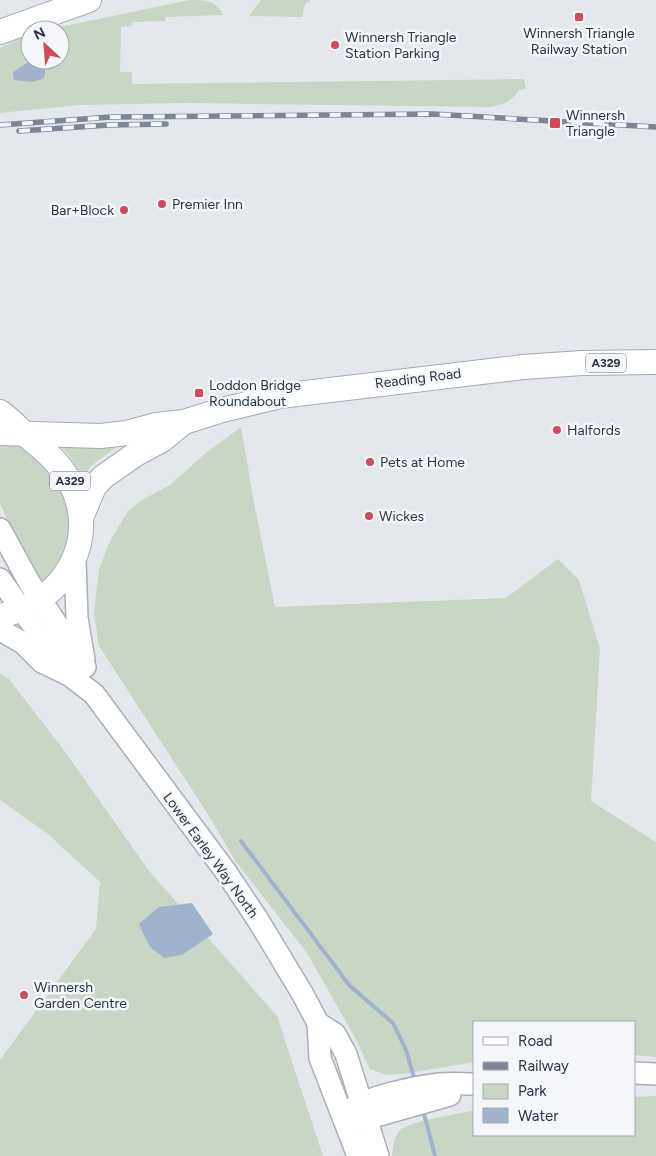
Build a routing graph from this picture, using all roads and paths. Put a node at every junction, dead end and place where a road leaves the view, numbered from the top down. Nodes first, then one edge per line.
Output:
1 (54, 0) edge
2 (89, 0) edge
3 (0, 13) edge
4 (0, 32) edge
5 (656, 362) edge
6 (0, 412) edge
7 (184, 422) junction
8 (0, 433) edge
9 (26, 435) junction
10 (81, 518) junction
11 (0, 529) edge
12 (75, 560) junction
13 (0, 580) edge
14 (20, 608) edge
15 (0, 630) edge
16 (77, 671) junction
17 (318, 1023) junction
18 (350, 1064) junction
19 (636, 1073) edge
20 (656, 1074) edge
21 (473, 1085) edge
22 (408, 1096) junction
23 (364, 1111) junction
24 (344, 1116) junction
25 (358, 1156) edge
26 (378, 1156) edge

1 - 3 main road
2 - 4 main road
5 - 7 main road, Reading Road / A329
6 - 9 main road
7 - 9 main road, Reading Road
7 - 10 main road, Reading Road
8 - 9 main road, Reading Road
9 - 10 main road, A329
10 - 12 main road, A329
11 - 14 main road, Lower Earley Way North
12 - 14 main road, A329
12 - 16 main road
13 - 14 main road, Lower Earley Way North
14 - 16 main road, Lower Earley Way North
15 - 16 main road, Lower Earley Way North
16 - 17 main road, Lower Earley Way North
17 - 18 main road, Lower Earley Way North
17 - 24 main road, Lower Earley Way North
18 - 22 main road
18 - 23 main road, Lower Earley Way North
19 - 20 main road
21 - 22 main road
22 - 23 main road
23 - 24 main road
23 - 26 main road, Lower Earley Way North
24 - 25 main road, Lower Earley Way North

